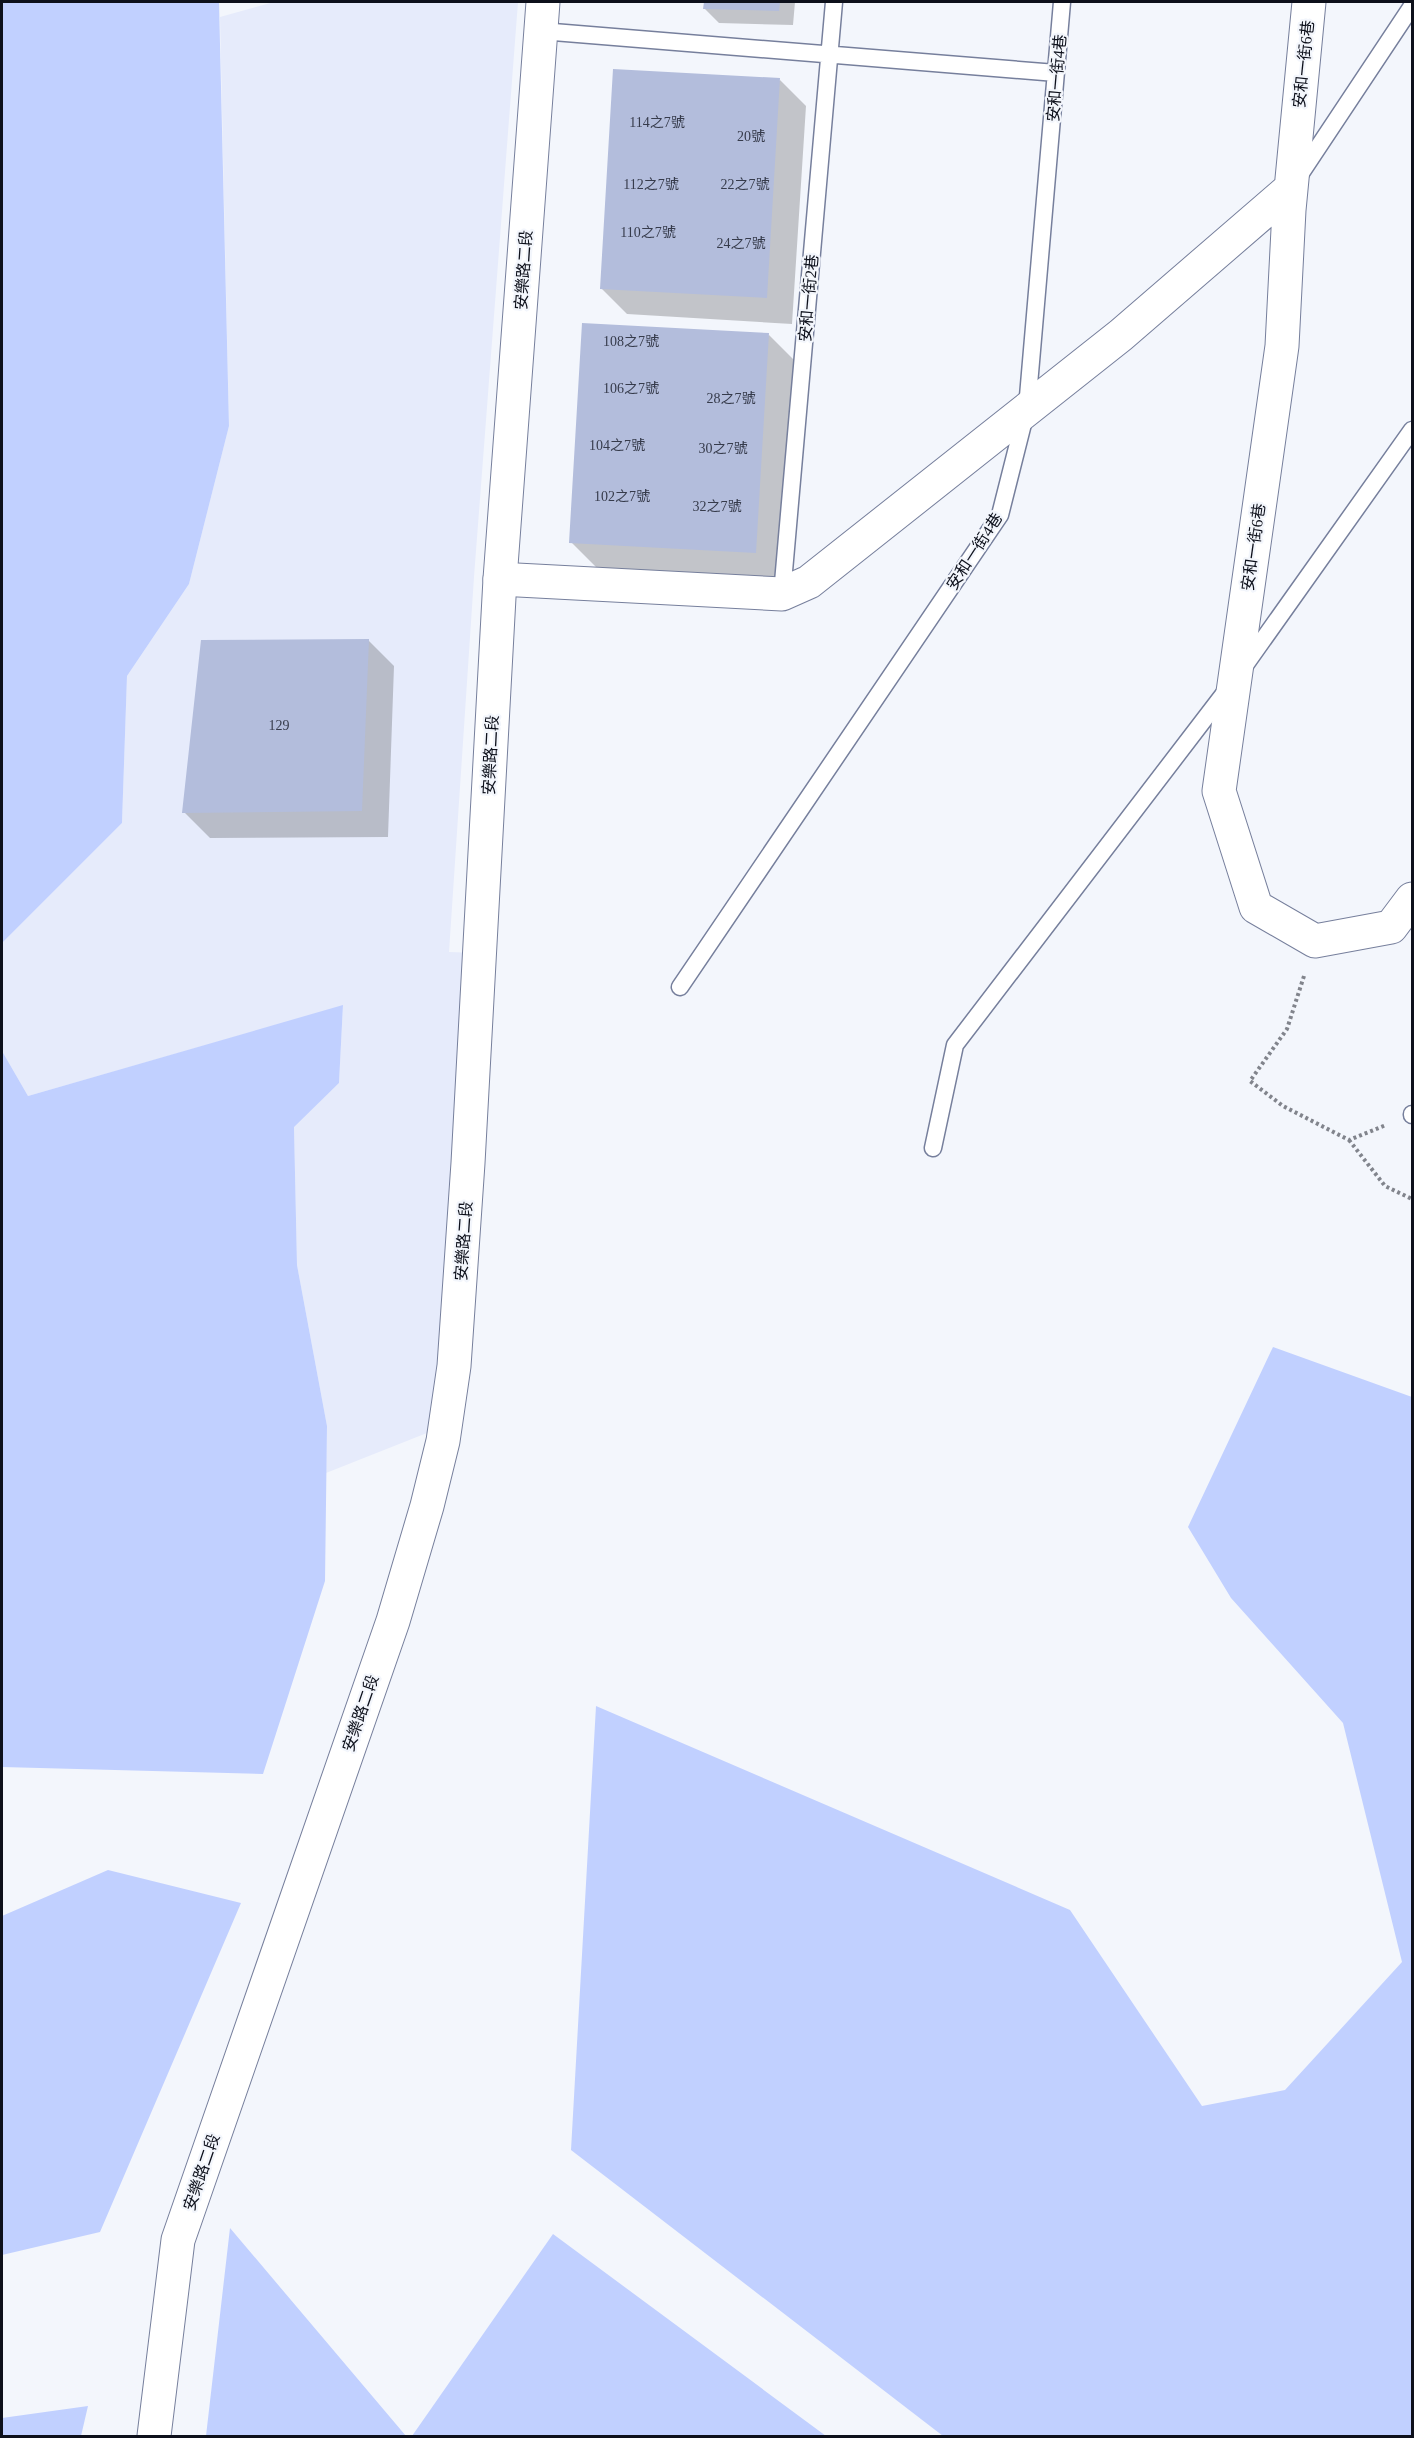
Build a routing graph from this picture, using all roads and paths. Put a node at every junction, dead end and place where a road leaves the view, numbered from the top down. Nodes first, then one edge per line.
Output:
1 (834, 2) edge
2 (1062, 2) edge
3 (1309, 2) edge
4 (1413, 6) edge
5 (542, 16) edge
6 (830, 54) junction
7 (1056, 73) junction
8 (1290, 189) junction
9 (1027, 408) junction
10 (1413, 430) edge
11 (500, 579) junction
12 (782, 594) junction
13 (1234, 681) junction
14 (1413, 899) edge
15 (1316, 940) junction
16 (680, 987) dead end
17 (1412, 1115) edge
18 (1349, 1140) junction
19 (933, 1148) dead end
20 (1413, 1199) edge
21 (154, 2436) edge

1 - 6 lane, 安和一街2巷
2 - 7 lane, 安和一街4巷
3 - 8 street, 安和一街6巷
4 - 8 lane
5 - 6 lane
5 - 11 street, 安樂路二段
6 - 7 lane
6 - 12 lane, 安和一街2巷
7 - 9 lane, 安和一街4巷
8 - 9 street
8 - 13 street, 安和一街6巷
9 - 12 street
9 - 16 lane, 安和一街4巷
10 - 13 lane
11 - 12 street
11 - 21 street, 安樂路二段
13 - 15 street, 安和一街6巷
13 - 19 lane
14 - 15 street
15 - 18 path
17 - 18 path
18 - 20 path

